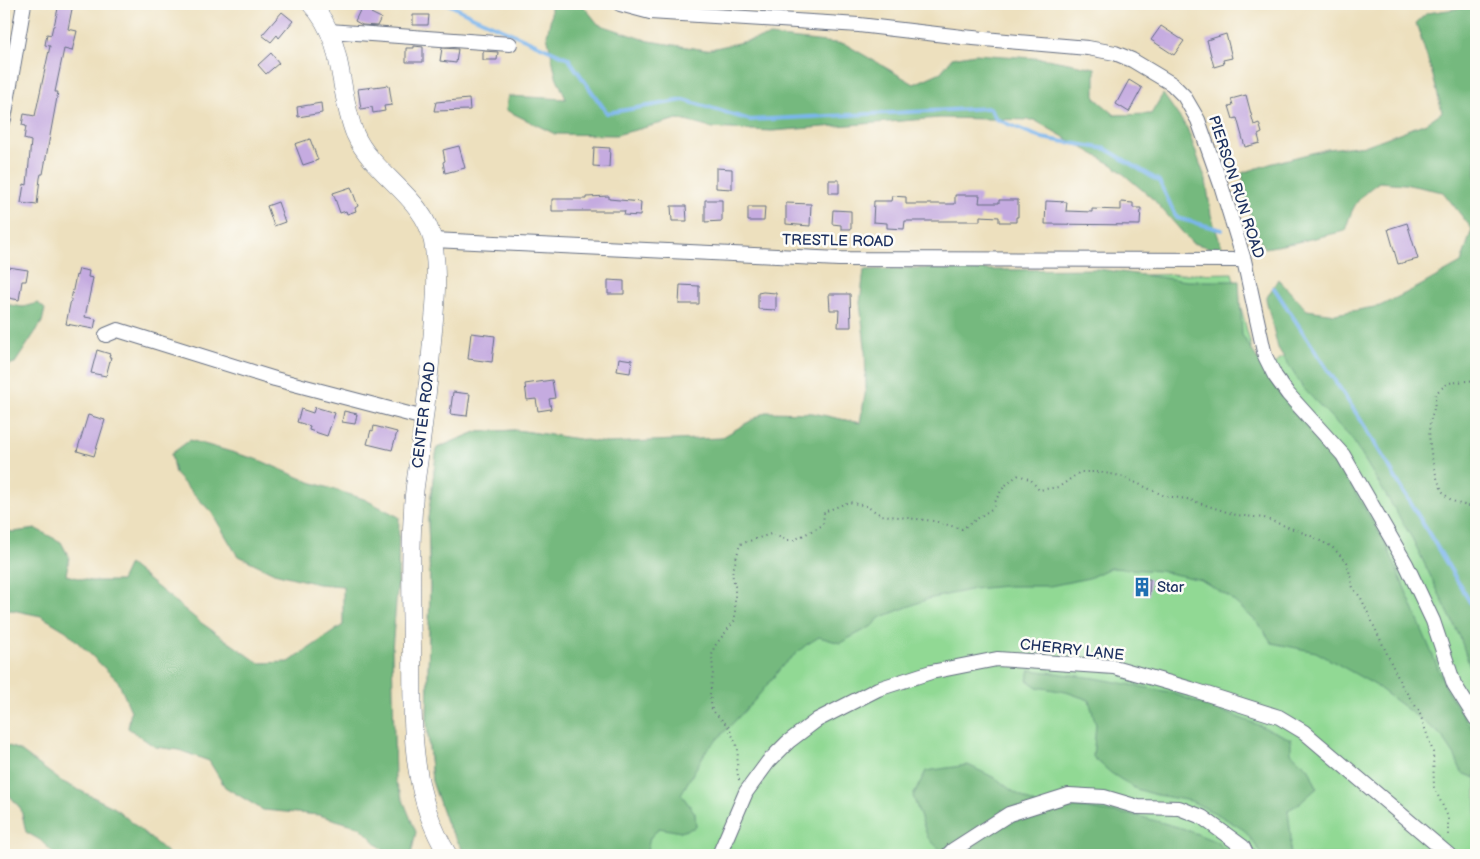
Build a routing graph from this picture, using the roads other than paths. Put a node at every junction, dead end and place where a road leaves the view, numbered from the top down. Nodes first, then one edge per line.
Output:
1 (24, 4) edge
2 (311, 4) edge
3 (620, 4) edge
4 (329, 31) junction
5 (510, 44) dead end
6 (4, 118) edge
7 (433, 240) junction
8 (1244, 260) junction
9 (106, 335) dead end
10 (424, 418) junction
11 (1476, 719) edge
12 (448, 855) edge
13 (719, 855) edge
14 (948, 855) edge
15 (1247, 855) edge
16 (1449, 855) edge

1 - 6 street
2 - 4 main road, CENTER ROAD
3 - 8 street, PIERSON RUN ROAD
4 - 5 street
4 - 7 main road, CENTER ROAD
7 - 8 street, TRESTLE ROAD
7 - 10 main road, CENTER ROAD
8 - 11 street, PIERSON RUN ROAD
9 - 10 street
10 - 12 main road, CENTER ROAD
13 - 16 street, CHERRY LANE
14 - 15 street

